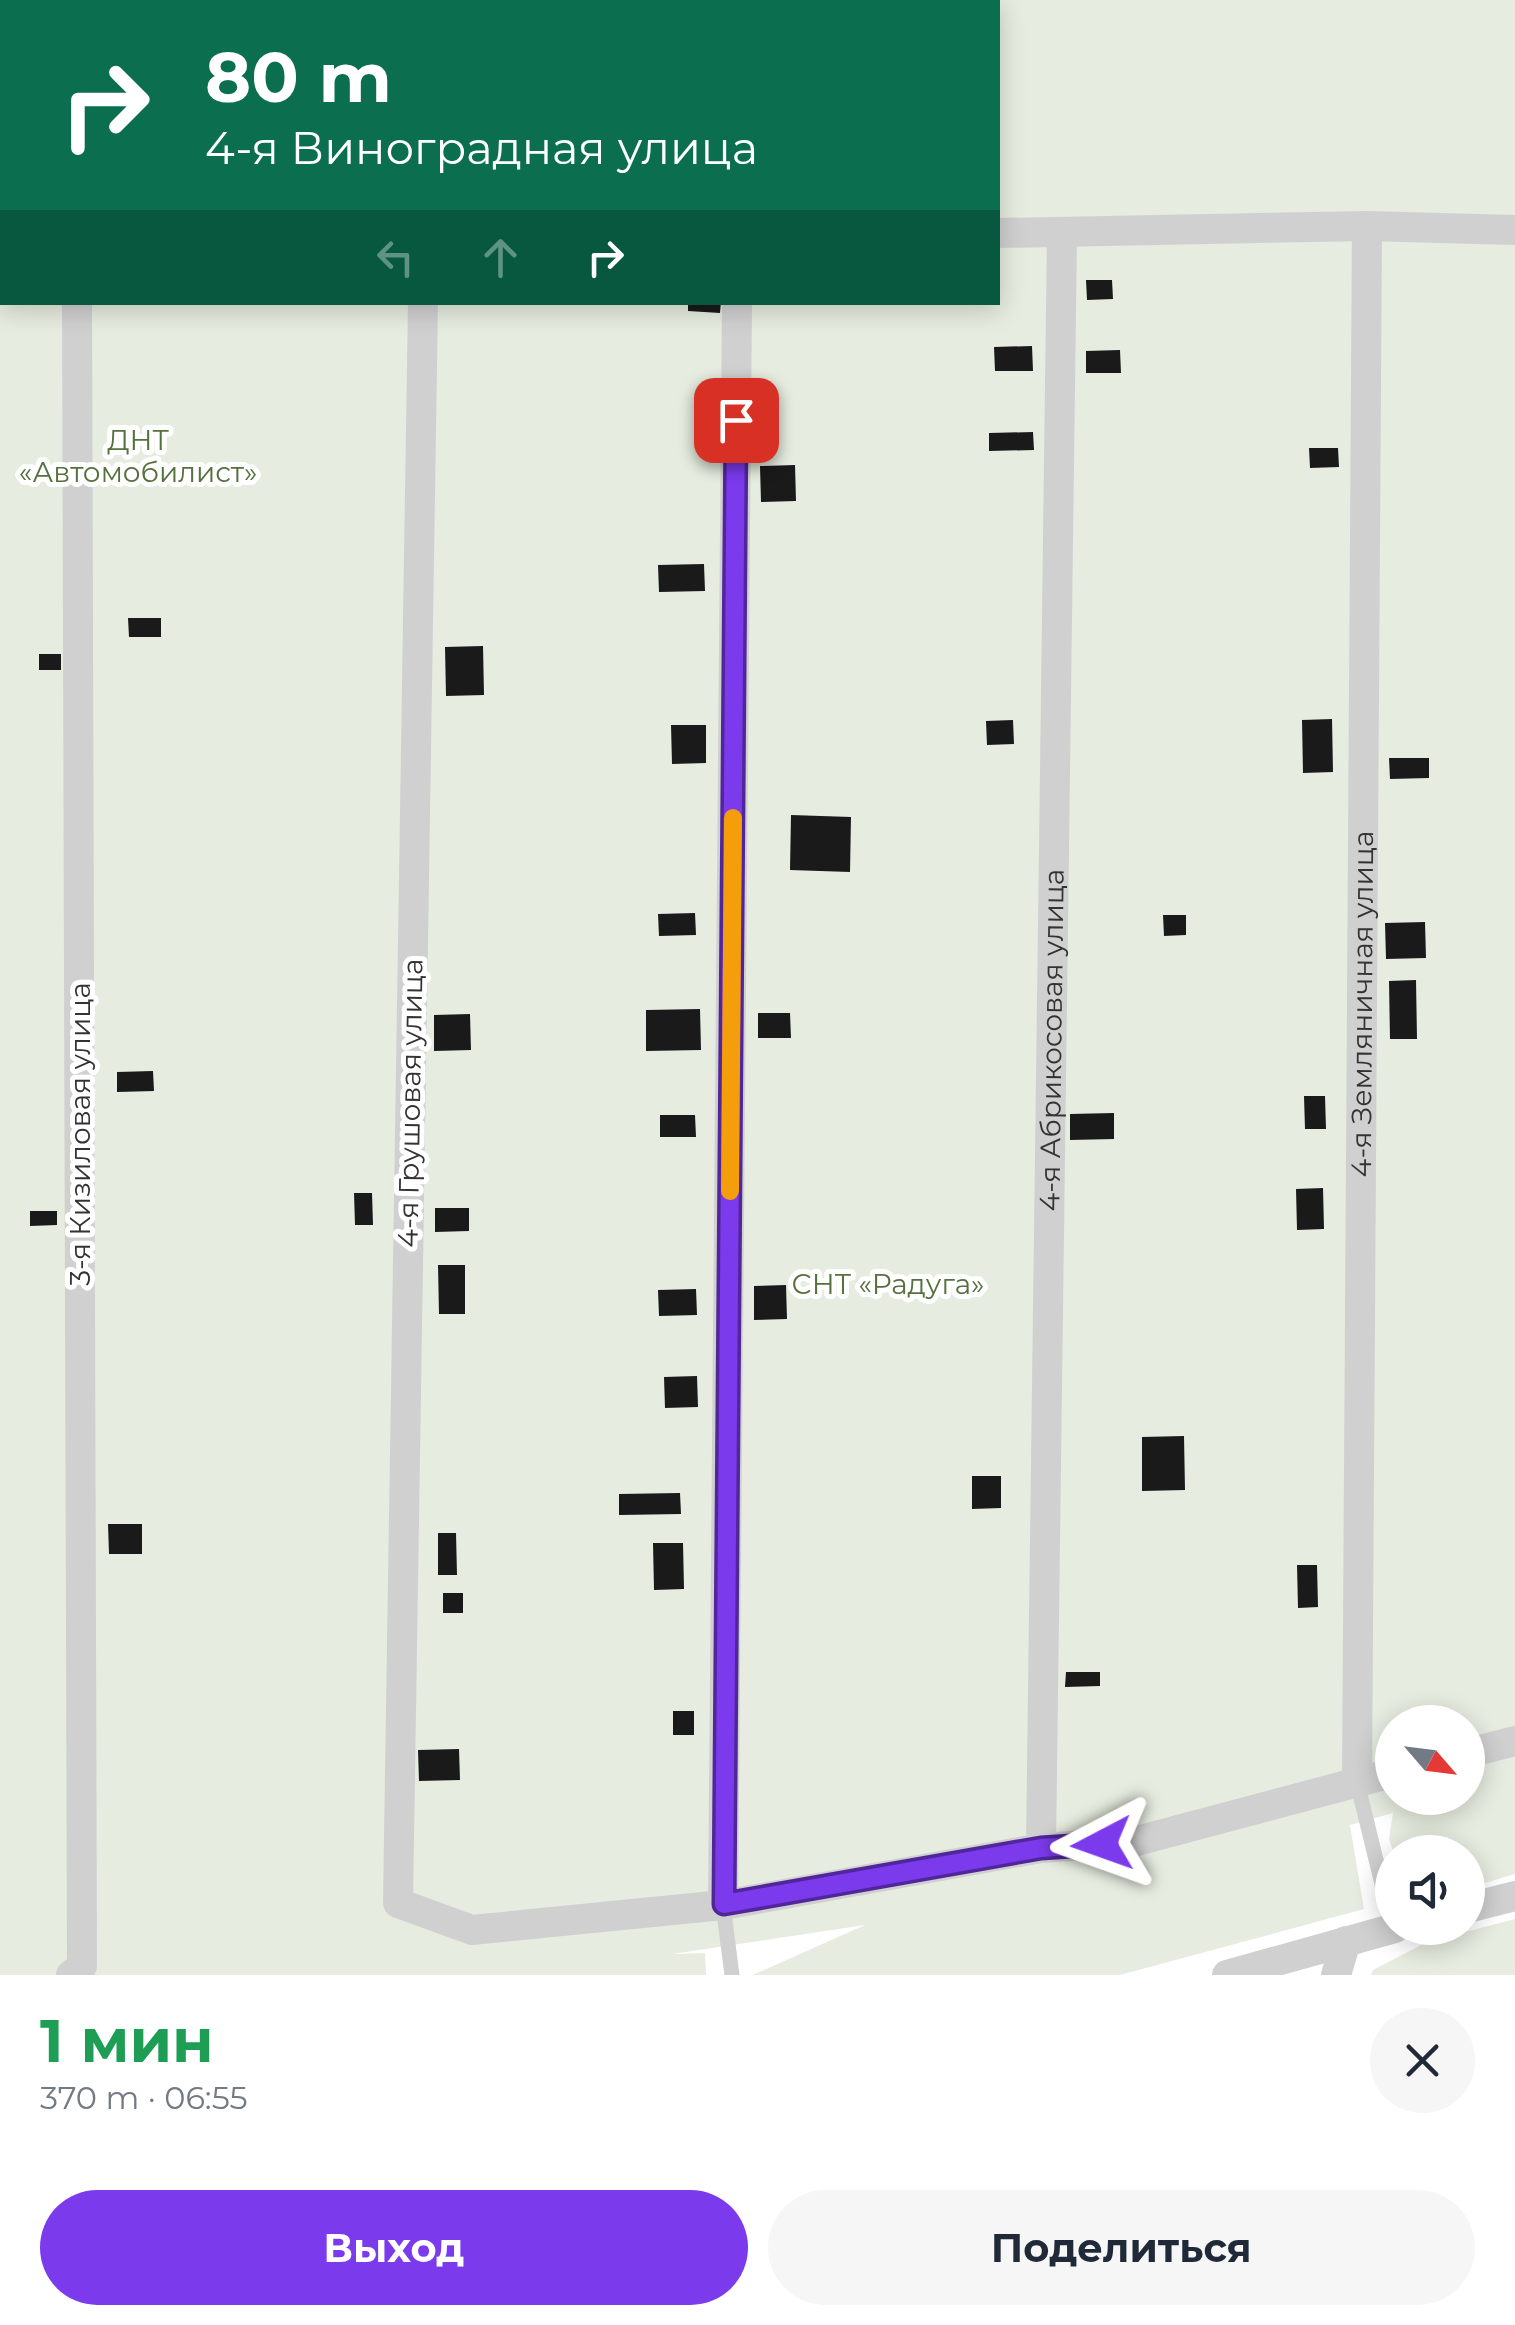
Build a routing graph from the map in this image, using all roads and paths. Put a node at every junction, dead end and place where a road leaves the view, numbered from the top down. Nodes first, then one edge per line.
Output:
1 (1367, 226) junction
2 (1515, 230) edge
3 (1000, 233) edge
4 (1062, 233) junction
5 (78, 305) edge
6 (423, 305) edge
7 (737, 305) edge
8 (1515, 1740) edge
9 (1485, 1748) edge
10 (1375, 1777) edge
11 (1357, 1782) junction
12 (1041, 1848) junction
13 (1375, 1854) edge
14 (1515, 1896) edge
15 (724, 1904) junction
16 (1485, 1904) edge
17 (1375, 1932) edge
18 (1346, 1940) junction
19 (76, 1970) edge
20 (732, 1975) edge
21 (1227, 1975) edge
22 (1336, 1975) edge

1 - 2 street
1 - 4 street
1 - 11 street, 4-я Земляничная улица
3 - 4 street
4 - 12 street, 4-я Абрикосовая улица
5 - 19 street, 3-я Кизиловая улица
6 - 15 street, 4-я Грушовая улица
7 - 15 street
8 - 9 street
10 - 11 street
11 - 12 street
11 - 13 lane
12 - 15 street
14 - 16 street
15 - 20 lane
17 - 18 street
18 - 21 street
18 - 22 street

